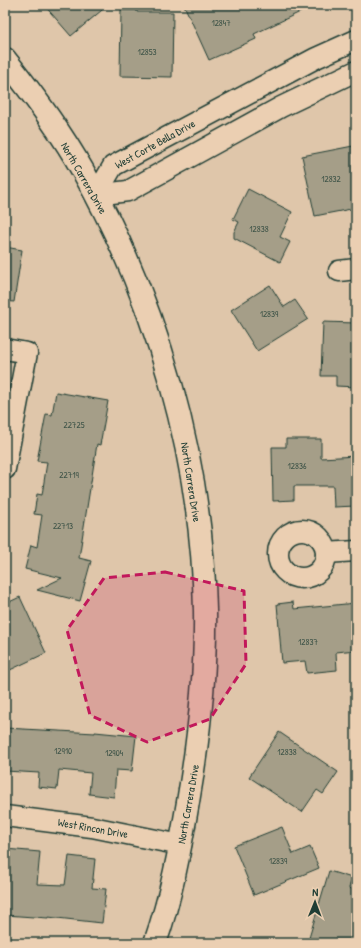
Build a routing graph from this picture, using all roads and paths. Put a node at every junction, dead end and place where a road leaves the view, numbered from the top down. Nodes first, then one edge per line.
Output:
1 (356, 40) edge
2 (5, 59) edge
3 (356, 71) edge
4 (96, 195) junction
5 (5, 349) edge
6 (5, 469) edge
7 (356, 551) edge
8 (326, 553) dead end
9 (5, 816) edge
10 (181, 845) junction
11 (154, 943) edge

1 - 4 street, West Corte Bella Drive
2 - 4 street, North Carrera Drive
3 - 4 street
4 - 10 street, North Carrera Drive
5 - 6 street
7 - 8 street
9 - 10 street, West Rincon Drive
10 - 11 street, North Carrera Drive

